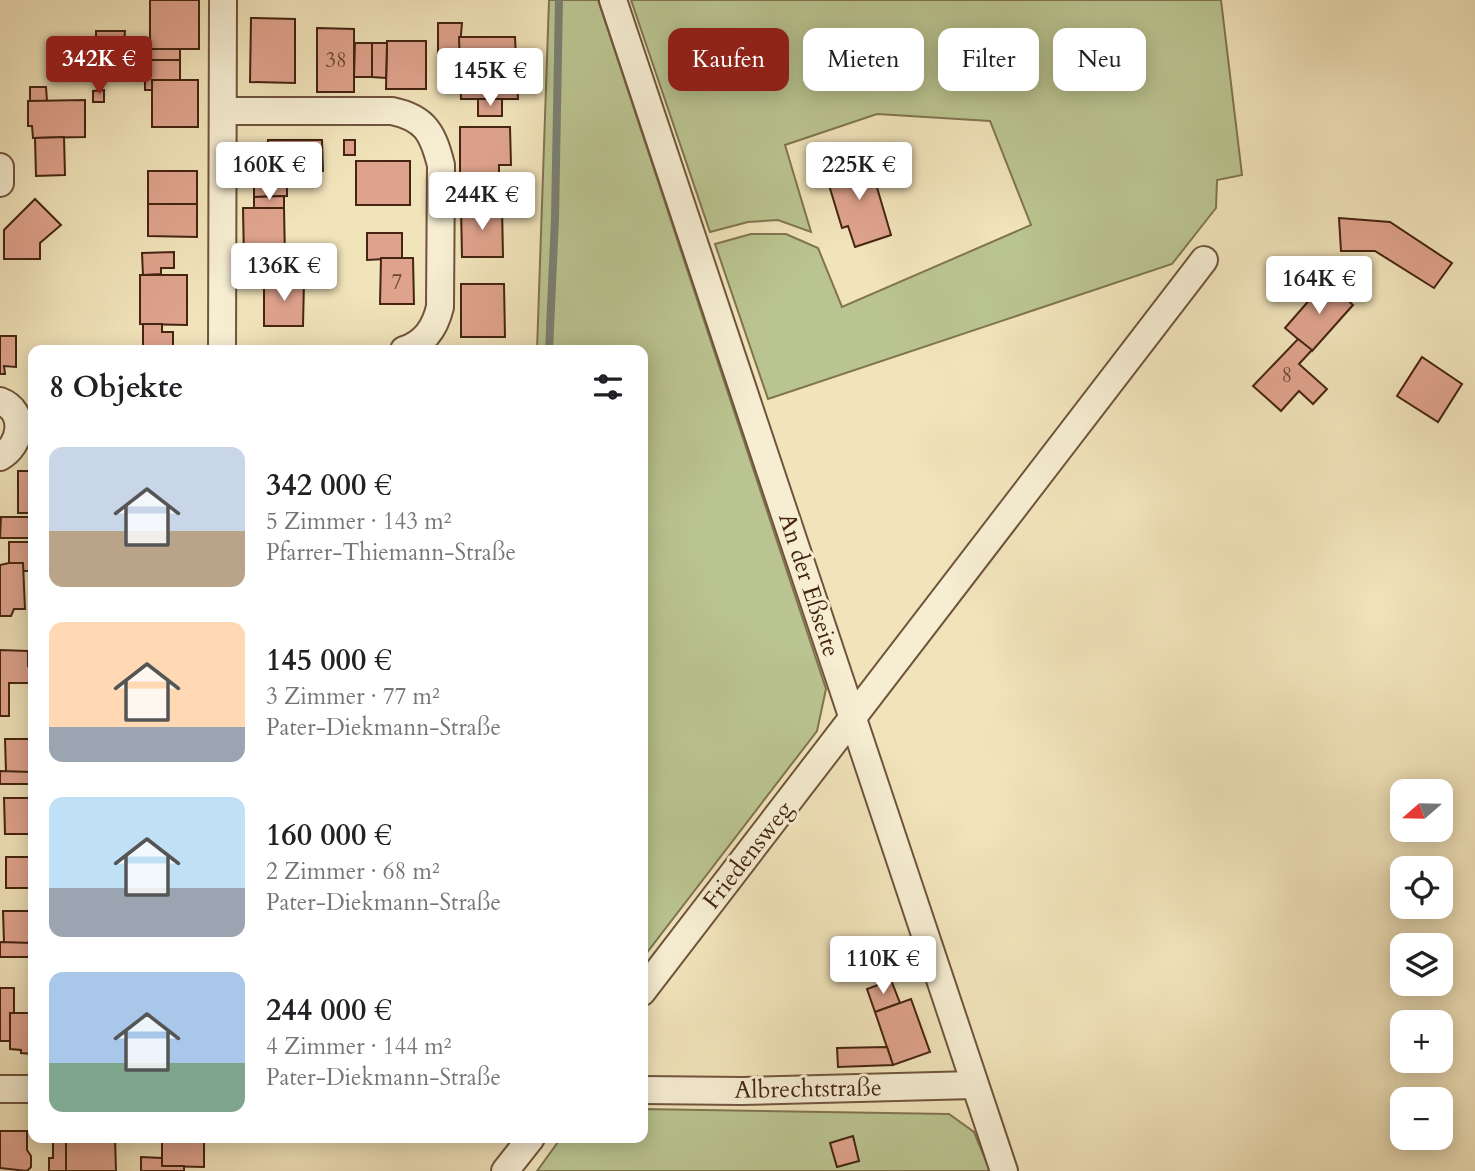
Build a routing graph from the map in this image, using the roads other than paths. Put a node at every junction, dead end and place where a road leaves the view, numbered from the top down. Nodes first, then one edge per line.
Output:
1 (223, 0) edge
2 (613, 0) edge
3 (223, 111) junction
4 (0, 167) edge
5 (0, 183) edge
6 (1204, 260) dead end
7 (222, 345) edge
8 (415, 345) edge
9 (0, 401) edge
10 (0, 457) edge
11 (853, 718) junction
12 (648, 984) edge
13 (974, 1085) junction
14 (0, 1089) edge
15 (28, 1089) edge
16 (648, 1090) edge
17 (527, 1143) edge
18 (505, 1171) edge
19 (1004, 1171) edge

1 - 3 street
2 - 11 street, An der Eßseite
3 - 7 street
3 - 8 street
4 - 5 street
6 - 11 street, Friedensweg
9 - 10 street
11 - 12 street, Friedensweg
11 - 13 street, An der Eßseite
13 - 16 street, Albrechtstraße
13 - 19 street, An der Eßseite
14 - 15 street
17 - 18 street

